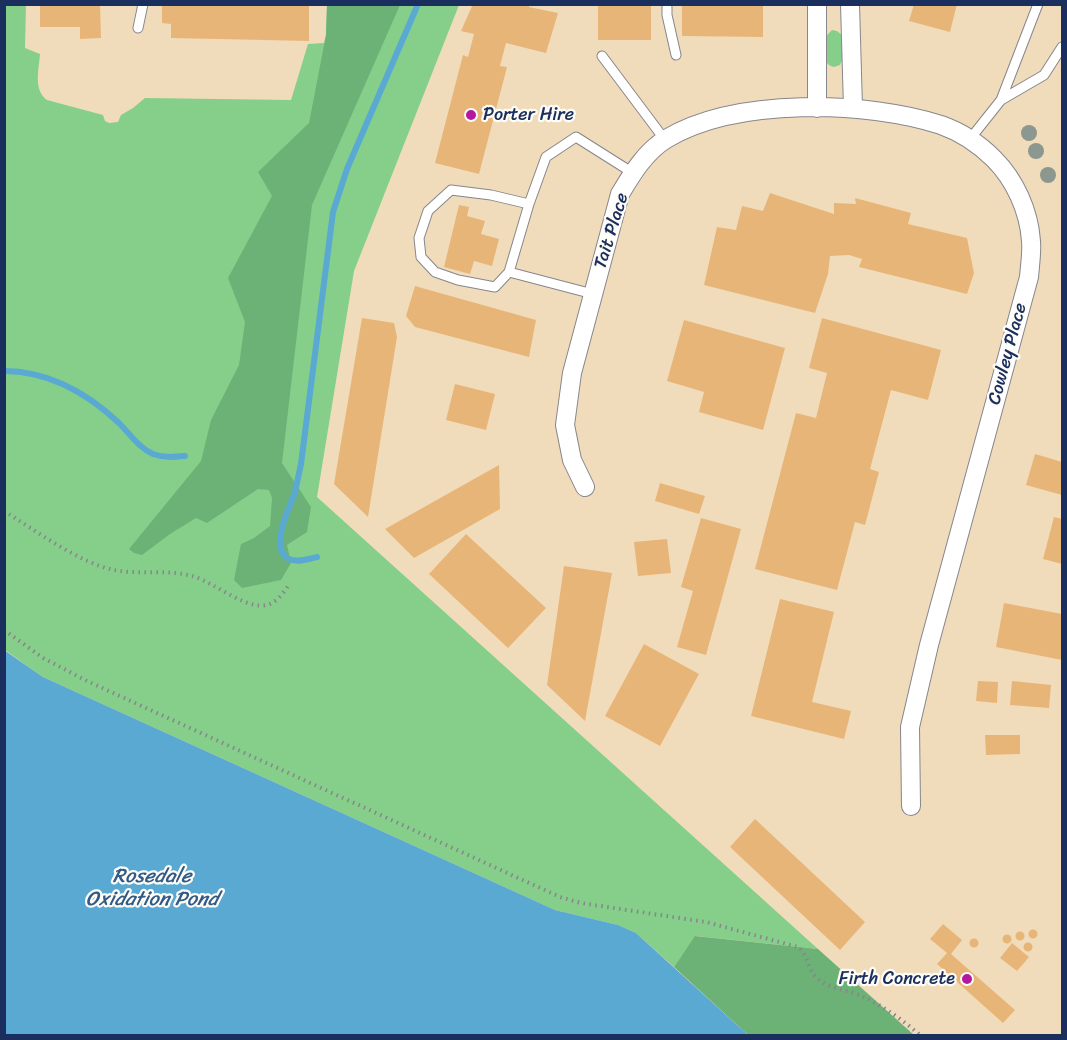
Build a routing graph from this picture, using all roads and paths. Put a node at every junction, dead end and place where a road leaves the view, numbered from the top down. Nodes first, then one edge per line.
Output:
1 (143, 4) edge
2 (817, 4) edge
3 (850, 4) edge
4 (1038, 4) edge
5 (667, 7) dead end
6 (138, 28) dead end
7 (1062, 46) edge
8 (676, 55) dead end
9 (602, 56) dead end
10 (1001, 100) junction
11 (817, 108) junction
12 (853, 108) junction
13 (970, 139) junction
14 (665, 140) junction
15 (633, 173) junction
16 (529, 204) junction
17 (508, 272) junction
18 (593, 294) junction
19 (585, 487) dead end
20 (4, 512) edge
21 (288, 586) dead end
22 (4, 630) edge
23 (911, 807) dead end
24 (921, 1035) edge

1 - 6 lane
2 - 11 street
3 - 12 street
4 - 10 lane
5 - 8 lane
7 - 10 lane
9 - 14 lane
10 - 13 lane
11 - 12 street, Tait Place
11 - 14 street, Tait Place
12 - 13 street, Cowley Place
13 - 23 street, Cowley Place
14 - 15 street, Tait Place
15 - 16 lane
15 - 18 street, Tait Place
16 - 17 lane
16 - 17 lane
17 - 18 lane
18 - 19 street, Tait Place
20 - 21 path
22 - 24 path

